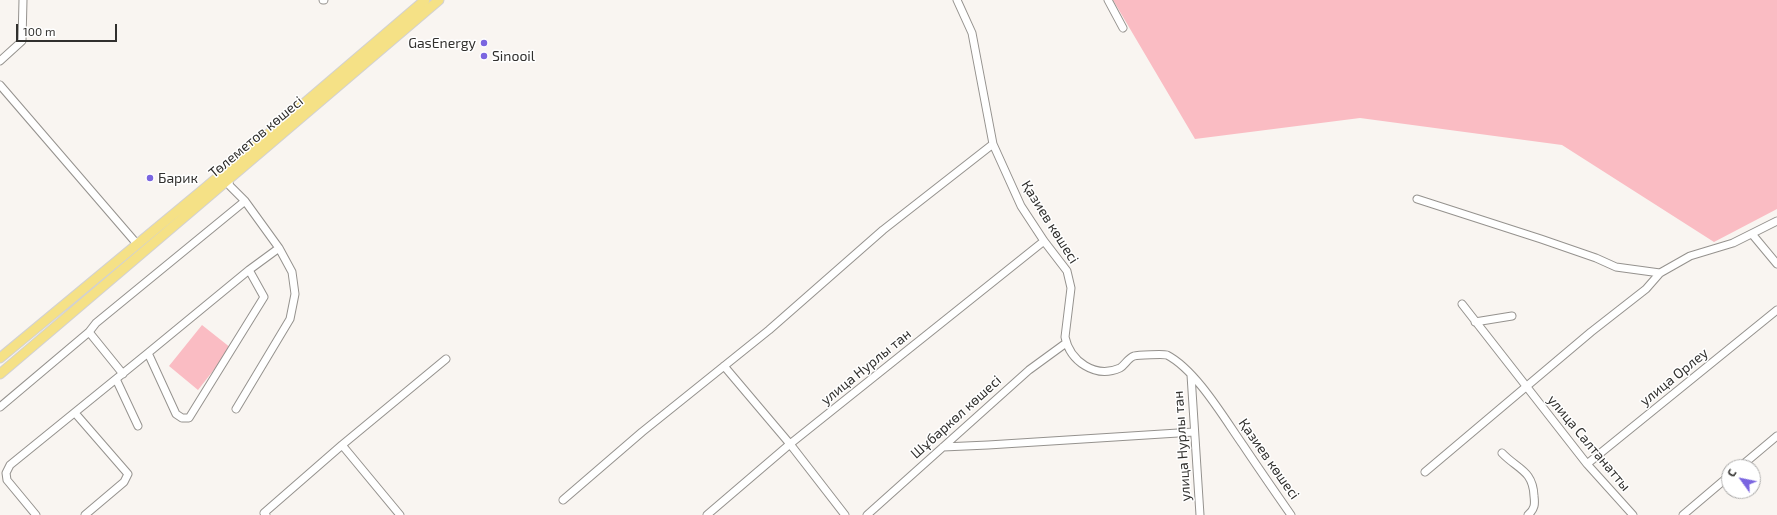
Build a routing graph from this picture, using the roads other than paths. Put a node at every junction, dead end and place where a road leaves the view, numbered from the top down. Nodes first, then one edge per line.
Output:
1 (23, 0) edge
2 (425, 0) edge
3 (439, 0) edge
4 (957, 0) edge
5 (1108, 0) edge
6 (1124, 28) dead end
7 (0, 61) edge
8 (0, 85) edge
9 (993, 144) junction
10 (228, 180) junction
11 (208, 191) junction
12 (1417, 199) dead end
13 (245, 201) junction
14 (1777, 222) edge
15 (1752, 234) junction
16 (1044, 242) junction
17 (137, 244) junction
18 (279, 248) junction
19 (1777, 264) edge
20 (249, 270) junction
21 (1660, 273) junction
22 (1462, 304) dead end
23 (1777, 310) edge
24 (1512, 316) dead end
25 (1476, 322) junction
26 (89, 332) junction
27 (1066, 344) junction
28 (148, 353) junction
29 (0, 358) edge
30 (446, 359) dead end
31 (724, 366) junction
32 (0, 374) edge
33 (123, 374) junction
34 (1191, 375) junction
35 (116, 379) junction
36 (1526, 388) junction
37 (0, 407) edge
38 (236, 410) dead end
39 (75, 413) junction
40 (138, 426) dead end
41 (1194, 432) junction
42 (1777, 436) edge
43 (790, 444) junction
44 (342, 445) junction
45 (943, 447) junction
46 (1502, 452) dead end
47 (1750, 459) edge
48 (1587, 464) junction
49 (1424, 472) dead end
50 (1721, 483) edge
51 (563, 500) dead end
52 (263, 514) edge
53 (36, 515) edge
54 (85, 515) edge
55 (400, 515) edge
56 (707, 515) edge
57 (845, 515) edge
58 (867, 515) edge
59 (1200, 515) edge
60 (1291, 515) edge
61 (1528, 515) edge
62 (1633, 515) edge
63 (1683, 515) edge

1 - 7 street
2 - 11 main road, Төлеметов көшесі
3 - 10 main road, Төлеметов көшесі
4 - 9 street, Қазиев көшесі
5 - 6 street
8 - 17 street
9 - 16 street, Қазиев көшесі
9 - 31 street
10 - 11 main road, Төлеметов көшесі
10 - 13 street
11 - 17 main road, Төлеметов көшесі
11 - 32 main road, Төлеметов көшесі
12 - 21 street
13 - 18 street
13 - 26 street
14 - 15 street
15 - 19 street
15 - 21 street
16 - 27 street, Қазиев көшесі
16 - 43 street, улица Нурлы тан
17 - 29 main road, Төлеметов көшесі
18 - 20 street
18 - 38 street
20 - 28 street
20 - 28 street
21 - 36 street
22 - 25 street, улица Салтанатты
23 - 48 street, улица Орлеу
24 - 25 street
25 - 36 street, улица Салтанатты
26 - 33 street
26 - 37 street
27 - 34 street, Қазиев көшесі
27 - 45 street, Шұбаркөл көшесі
28 - 33 street
30 - 44 street
31 - 43 street
31 - 51 street
33 - 35 street
34 - 41 street, улица Нурлы тан
34 - 60 street, Қазиев көшесі
35 - 39 street
35 - 40 street
36 - 48 street, улица Салтанатты
36 - 49 street
39 - 53 street
39 - 54 street
41 - 45 street
41 - 59 street, улица Нурлы тан
42 - 47 street
43 - 56 street, улица Нурлы тан
43 - 57 street
44 - 52 street
44 - 55 street
45 - 58 street, Шұбаркөл көшесі
46 - 61 street
48 - 62 street, улица Салтанатты
50 - 63 street

